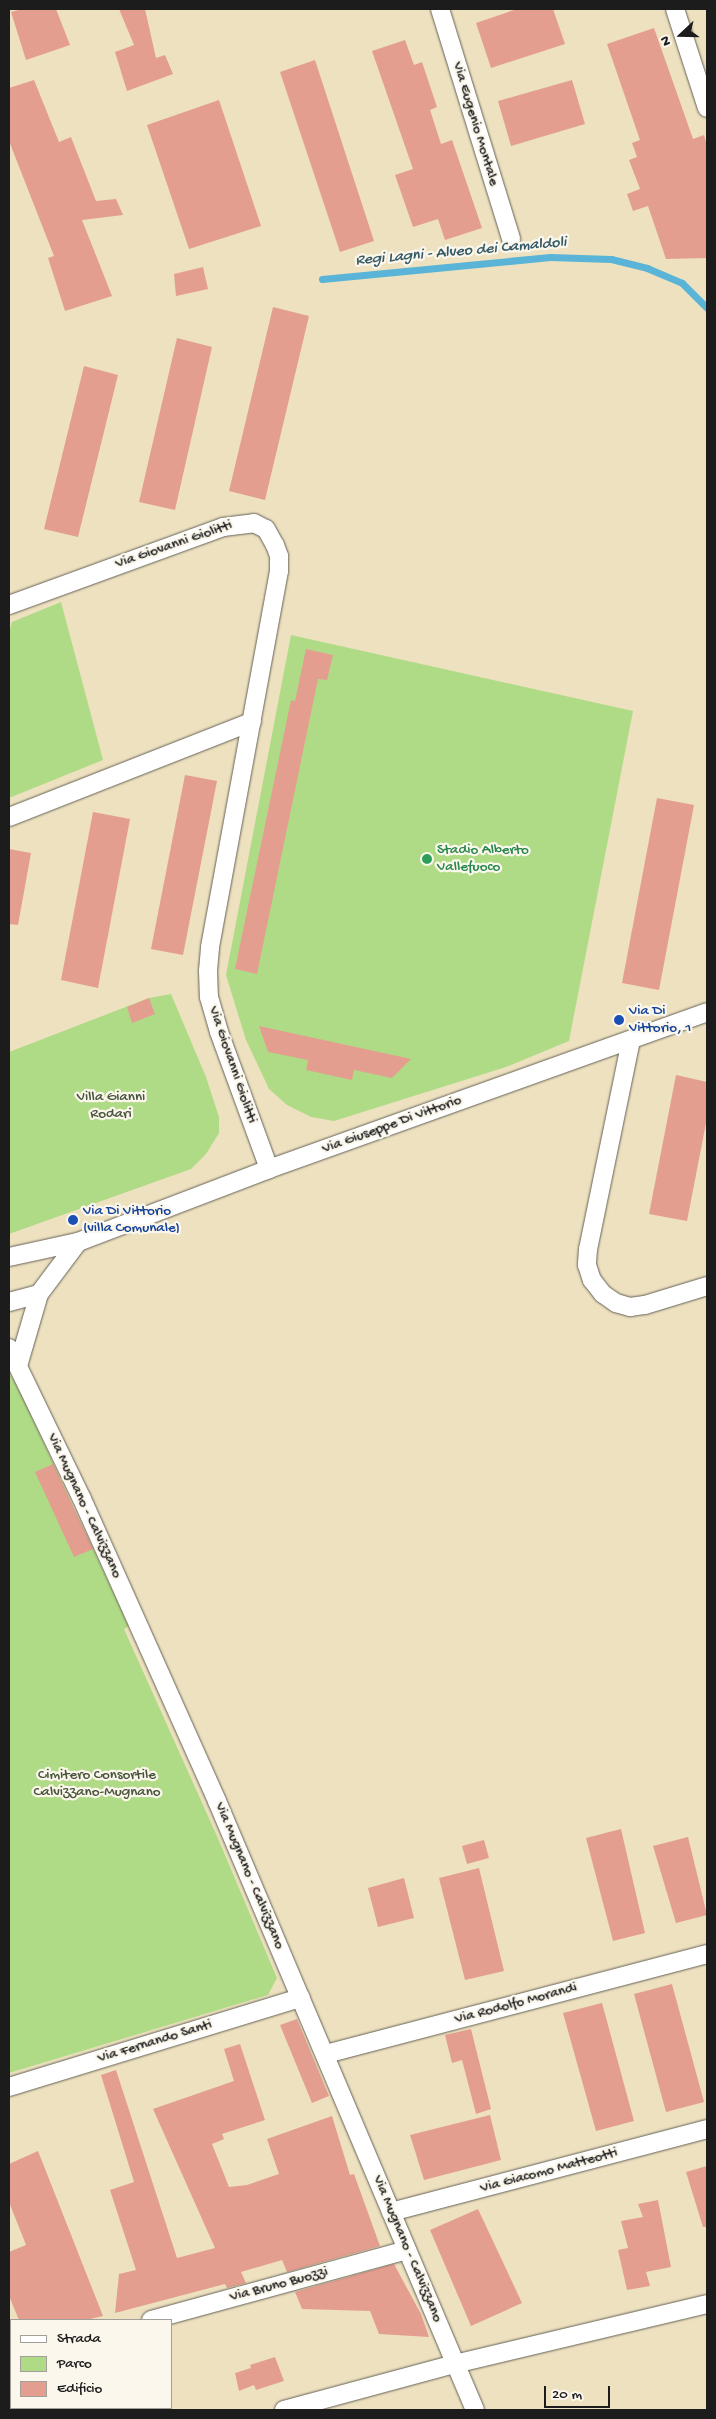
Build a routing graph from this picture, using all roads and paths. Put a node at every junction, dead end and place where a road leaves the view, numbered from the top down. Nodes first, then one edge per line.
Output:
1 (440, 9) edge
2 (675, 9) edge
3 (707, 108) edge
4 (511, 240) dead end
5 (9, 605) edge
6 (252, 722) junction
7 (9, 817) edge
8 (707, 1012) edge
9 (630, 1040) junction
10 (269, 1170) junction
11 (78, 1242) junction
12 (13, 1260) edge
13 (707, 1286) edge
14 (39, 1294) junction
15 (9, 1302) edge
16 (9, 1348) edge
17 (18, 1366) junction
18 (707, 1954) edge
19 (301, 1998) junction
20 (326, 2054) junction
21 (9, 2087) edge
22 (707, 2129) edge
23 (391, 2212) junction
24 (407, 2250) junction
25 (707, 2304) edge
26 (155, 2319) edge
27 (455, 2364) junction
28 (284, 2410) edge
29 (475, 2410) edge

1 - 4 street, Via Eugenio Montale
2 - 3 street
5 - 6 street, Via Giovanni Giolitti
6 - 7 street
6 - 10 street, Via Giovanni Giolitti
8 - 9 street, Via Giuseppe Di Vittorio
9 - 10 street, Via Giuseppe Di Vittorio
9 - 13 street
10 - 11 street, Via Giuseppe Di Vittorio
11 - 12 street, Via Giuseppe Di Vittorio
11 - 14 street
14 - 15 street
14 - 17 street
16 - 17 street, Via Mugnano - Calvizzano
17 - 19 street, Via Mugnano - Calvizzano
18 - 20 street, Via Rodolfo Morandi
19 - 20 street, Via Mugnano - Calvizzano
19 - 21 street, Via Fernando Santi
20 - 23 street, Via Mugnano - Calvizzano
22 - 23 street, Via Giacomo Matteotti
23 - 24 street, Via Mugnano - Calvizzano
24 - 26 street, Via Bruno Buozzi
24 - 27 street, Via Mugnano - Calvizzano
25 - 27 street
27 - 28 street
27 - 29 street, Via Mugnano - Calvizzano

